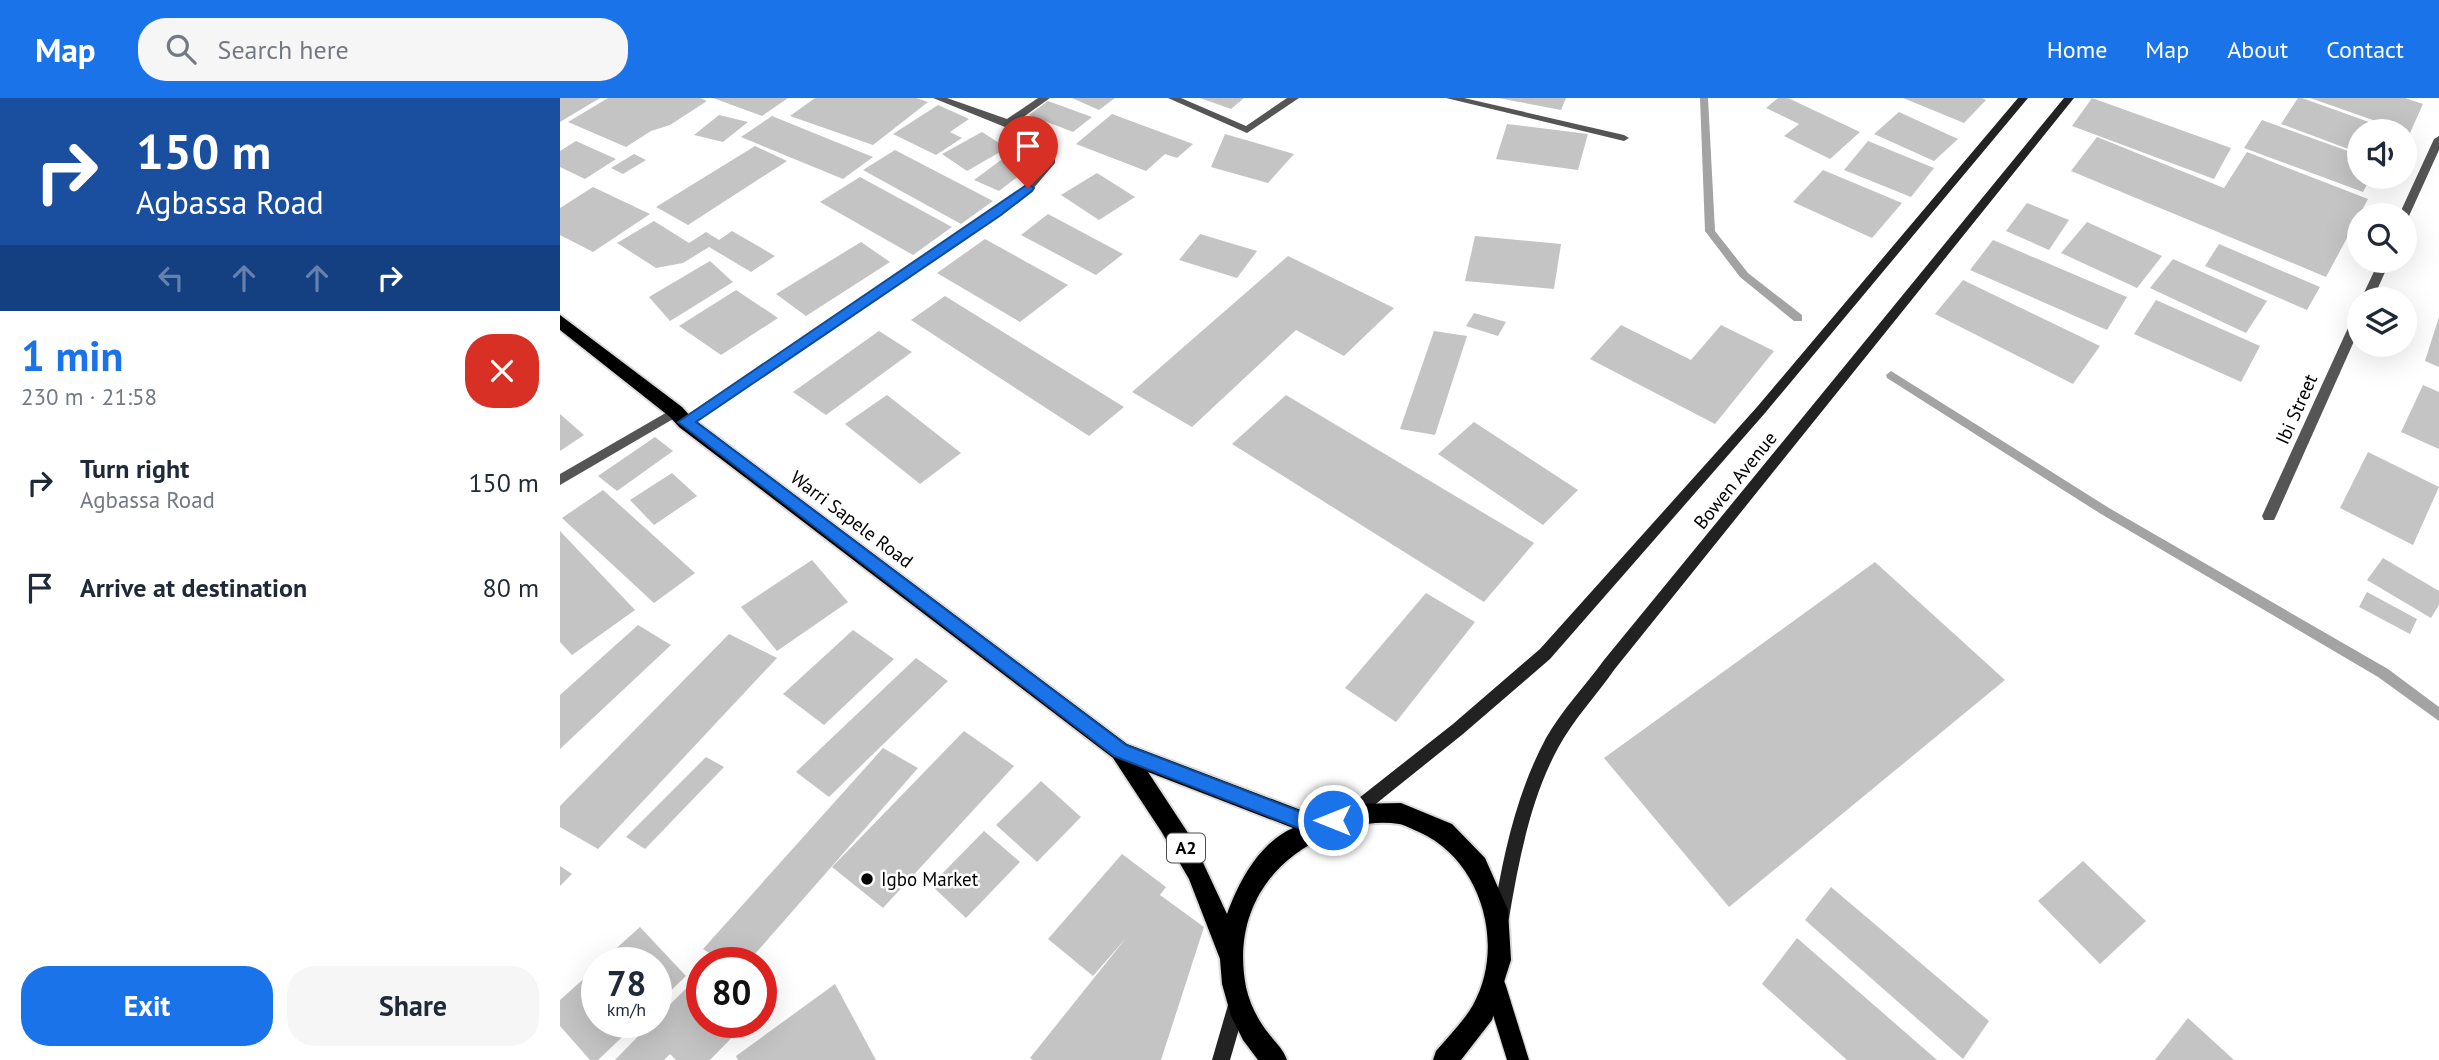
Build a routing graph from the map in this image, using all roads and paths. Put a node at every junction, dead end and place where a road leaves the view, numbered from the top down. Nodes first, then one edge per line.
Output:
1 (938, 98) edge
2 (1045, 98) edge
3 (1173, 98) edge
4 (1294, 98) edge
5 (1451, 98) edge
6 (2023, 98) edge
7 (2069, 98) edge
8 (1008, 123) junction
9 (1624, 138) dead end
10 (2439, 139) edge
11 (2410, 203) edge
12 (560, 321) edge
13 (2347, 344) edge
14 (681, 417) junction
15 (560, 480) edge
16 (2269, 516) dead end
17 (1120, 751) junction
18 (1351, 814) junction
19 (1314, 825) junction
20 (1500, 922) junction
21 (1230, 956) junction
22 (1495, 986) junction
23 (1237, 1003) junction
24 (1221, 1060) edge
25 (1275, 1060) edge
26 (1445, 1060) edge
27 (1518, 1060) edge

1 - 8 street
2 - 8 street
3 - 4 street
5 - 9 street
6 - 18 main road, Bowen Avenue
7 - 20 main road, Bowen Avenue
8 - 14 street
10 - 11 street
12 - 14 highway, Warri Sapele Road / A2
13 - 16 street, Ibi Street
14 - 15 street
14 - 17 highway, Warri Sapele Road / A2
17 - 19 highway, Warri Sapele Road / A2
17 - 21 highway, Warri Sapele Road / A2
18 - 19 highway
18 - 20 highway
19 - 21 highway
20 - 22 highway
21 - 23 highway
22 - 26 highway
22 - 27 main road
23 - 24 main road
23 - 25 highway

